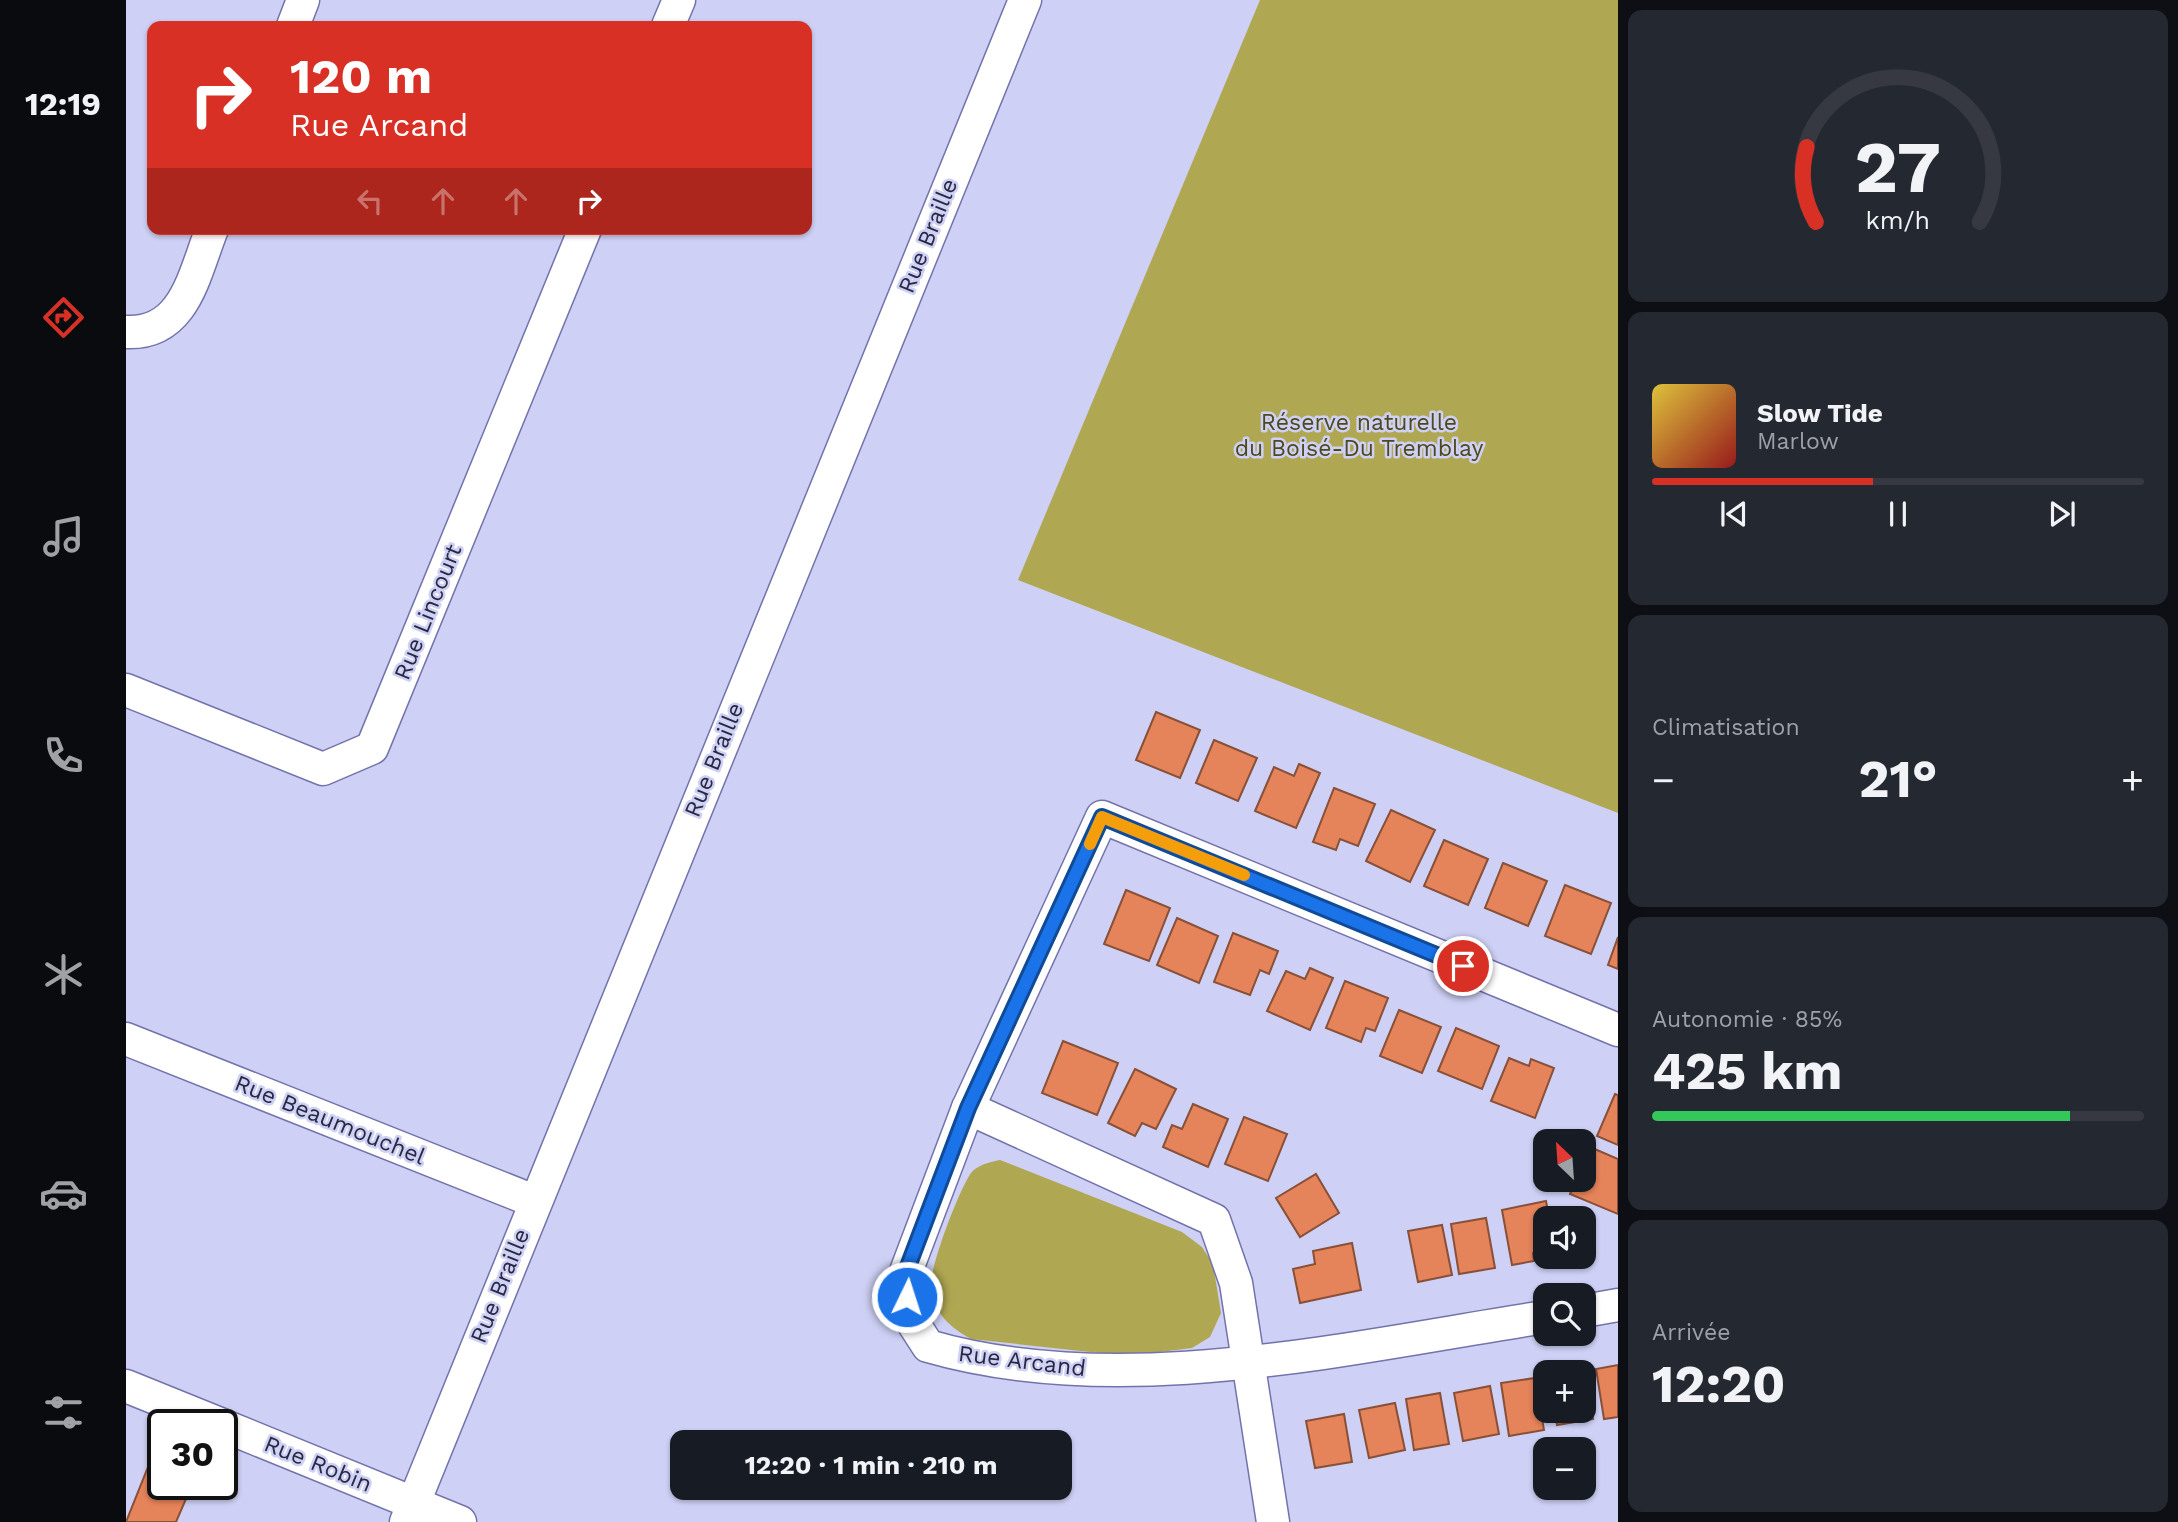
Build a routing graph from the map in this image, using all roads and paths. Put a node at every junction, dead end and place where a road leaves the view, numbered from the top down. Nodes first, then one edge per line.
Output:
1 (303, 0) edge
2 (679, 0) edge
3 (1024, 0) edge
4 (295, 21) edge
5 (670, 21) edge
6 (210, 235) edge
7 (583, 235) edge
8 (126, 332) edge
9 (126, 690) edge
10 (1618, 1030) edge
11 (126, 1038) edge
12 (968, 1108) junction
13 (534, 1201) junction
14 (1618, 1306) edge
15 (1596, 1309) edge
16 (1533, 1319) edge
17 (1247, 1363) junction
18 (126, 1386) edge
19 (182, 1409) edge
20 (238, 1433) edge
21 (410, 1513) edge
22 (460, 1522) edge
23 (1273, 1522) edge

1 - 4 street
2 - 5 street
3 - 13 street, Rue Braille
6 - 8 street
7 - 9 street, Rue Lincourt
10 - 12 street, Rue Arcand
11 - 13 street, Rue Beaumouchel
12 - 17 street
12 - 17 street, Rue Arcand
13 - 21 street, Rue Braille
14 - 15 street
16 - 17 street, Rue Arcand
17 - 23 street
18 - 19 street, Rue Robin
20 - 21 street, Rue Robin
21 - 22 street, Rue Robin

